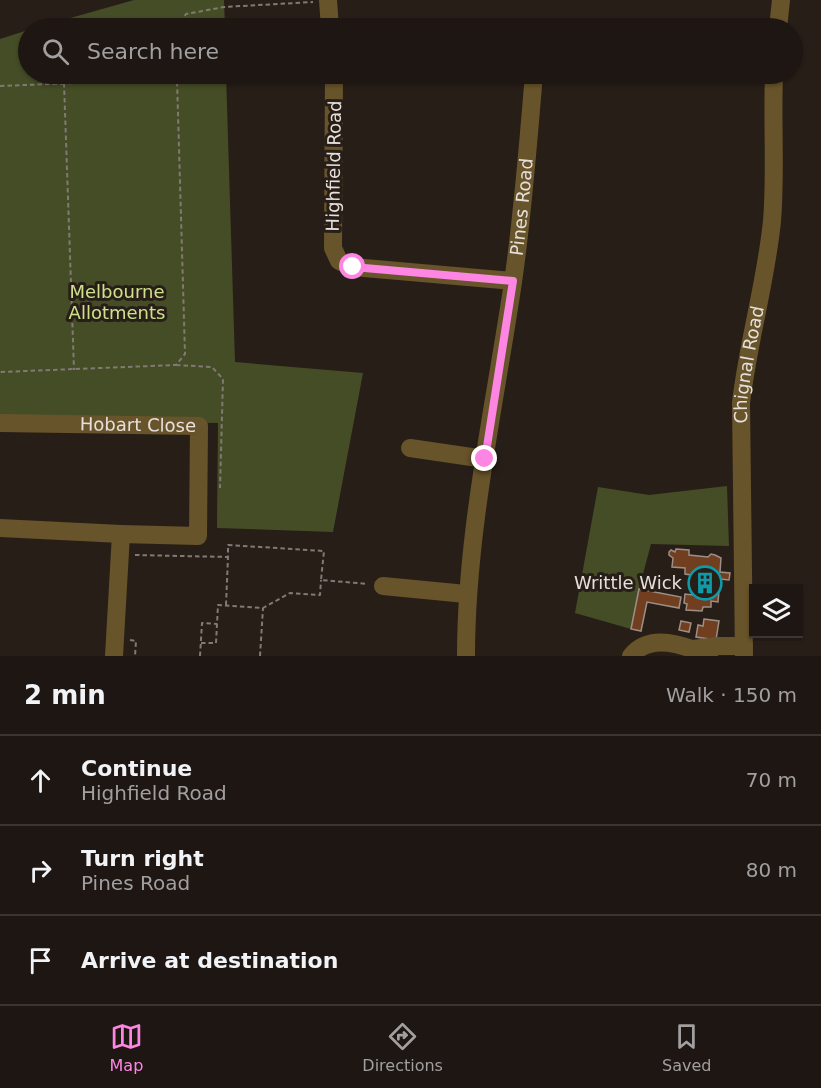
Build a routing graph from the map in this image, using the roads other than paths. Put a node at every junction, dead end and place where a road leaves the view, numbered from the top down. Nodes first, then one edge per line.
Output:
1 (328, 0) edge
2 (781, 0) edge
3 (329, 18) edge
4 (779, 18) edge
5 (334, 84) edge
6 (533, 84) edge
7 (774, 84) edge
8 (513, 281) junction
9 (0, 423) edge
10 (411, 448) dead end
11 (485, 459) junction
12 (0, 528) edge
13 (121, 534) junction
14 (383, 586) road end
15 (466, 594) junction
16 (744, 651) edge
17 (701, 652) edge
18 (114, 656) edge
19 (466, 656) edge
20 (631, 656) edge

1 - 3 street
2 - 4 street
5 - 8 street, Highfield Road
6 - 8 street, Pines Road
7 - 16 street, Chignal Road
8 - 11 street, Pines Road
9 - 13 street, Hobart Close
10 - 11 street
11 - 15 street, Pines Road
12 - 13 street, Hobart Close
13 - 18 street
14 - 15 street
15 - 19 street, Pines Road
16 - 17 street
17 - 20 street

